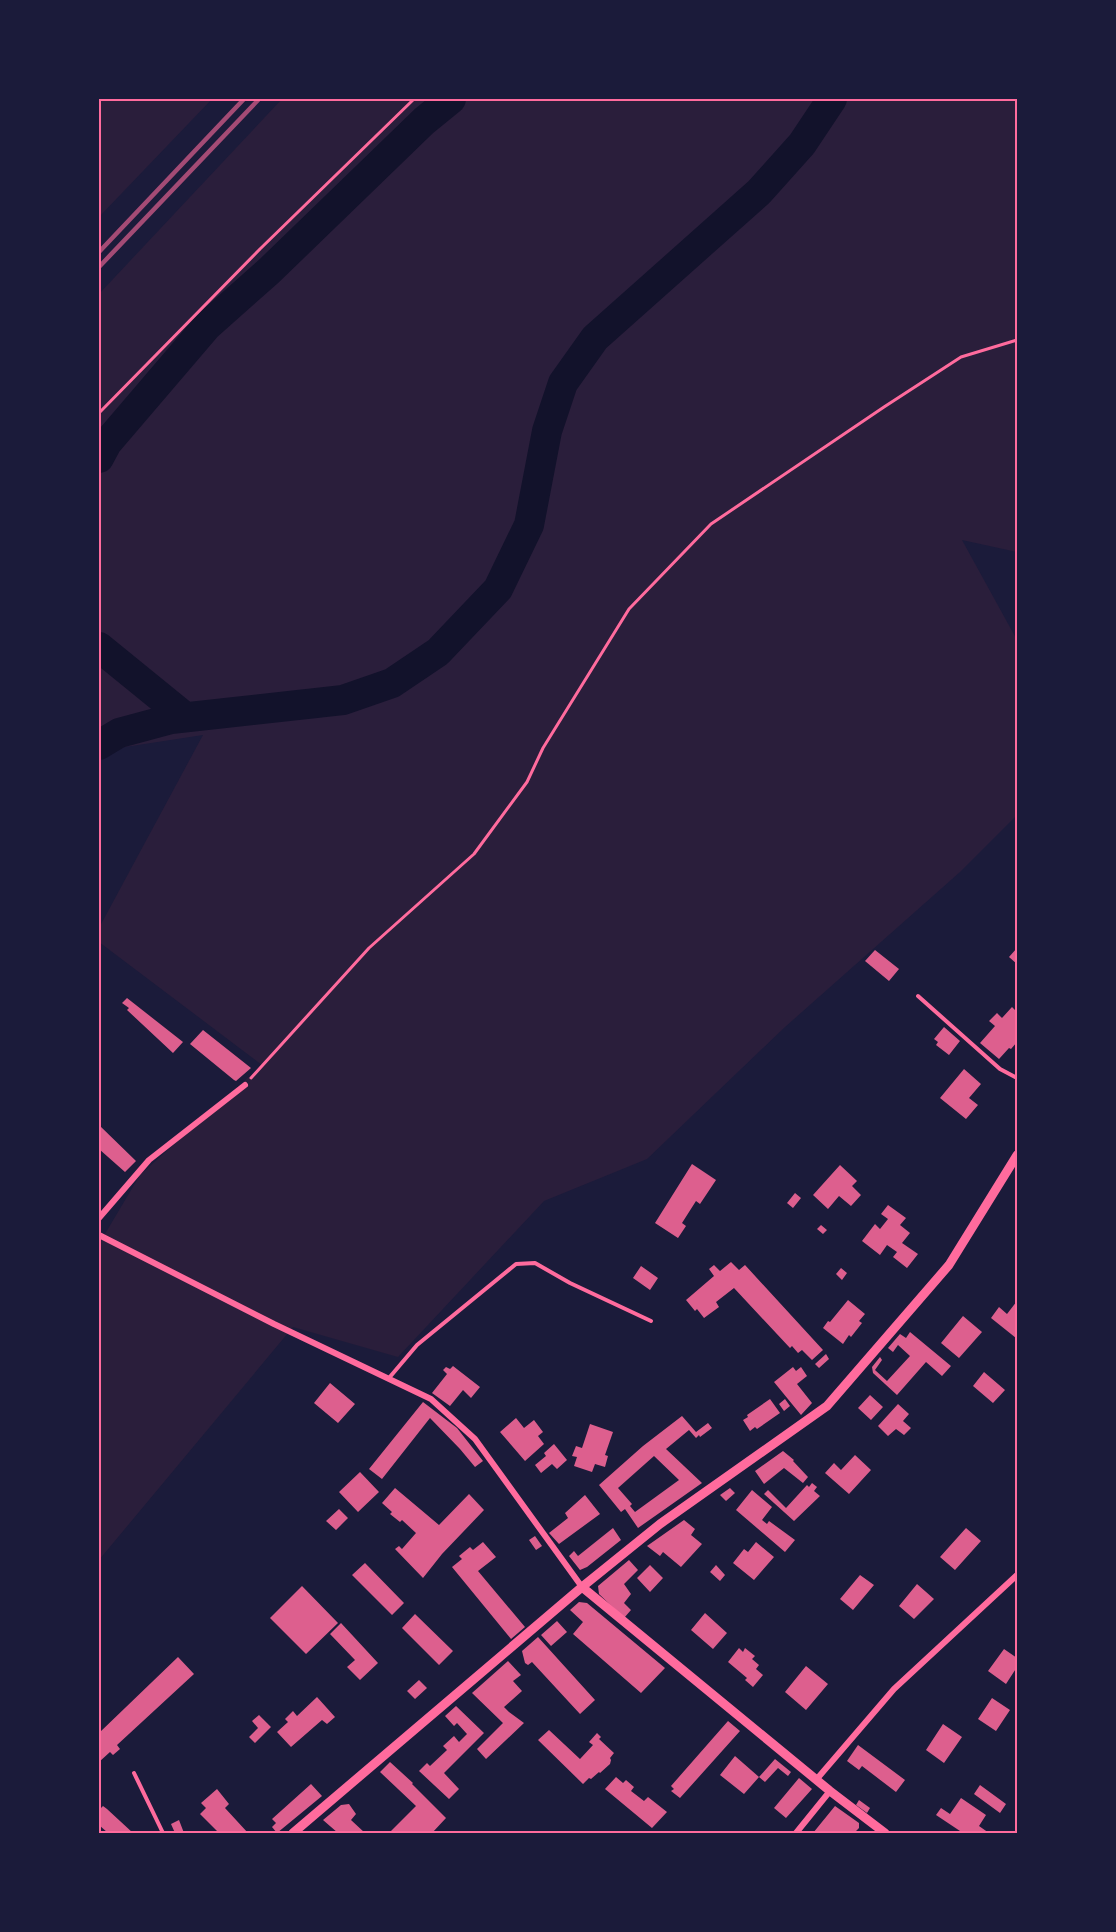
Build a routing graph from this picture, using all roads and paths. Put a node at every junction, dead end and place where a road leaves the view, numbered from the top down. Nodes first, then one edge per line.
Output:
1 (414, 99) edge
2 (1017, 340) edge
3 (99, 412) edge
4 (918, 996) dead end
5 (1017, 1078) edge
6 (245, 1085) joint
7 (1017, 1155) edge
8 (99, 1218) edge
9 (99, 1235) edge
10 (651, 1321) dead end
11 (389, 1378) junction
12 (1017, 1575) edge
13 (582, 1587) junction
14 (134, 1773) dead end
15 (816, 1780) junction
16 (830, 1791) junction
17 (163, 1833) edge
18 (293, 1833) edge
19 (796, 1833) edge
20 (885, 1833) edge

1 - 3 path
2 - 6 path
4 - 5 lane
6 - 8 street
7 - 13 street
9 - 11 street
10 - 11 lane
11 - 13 street
12 - 15 street
13 - 15 street
13 - 18 street
14 - 17 lane
15 - 16 street
16 - 19 street
16 - 20 street

